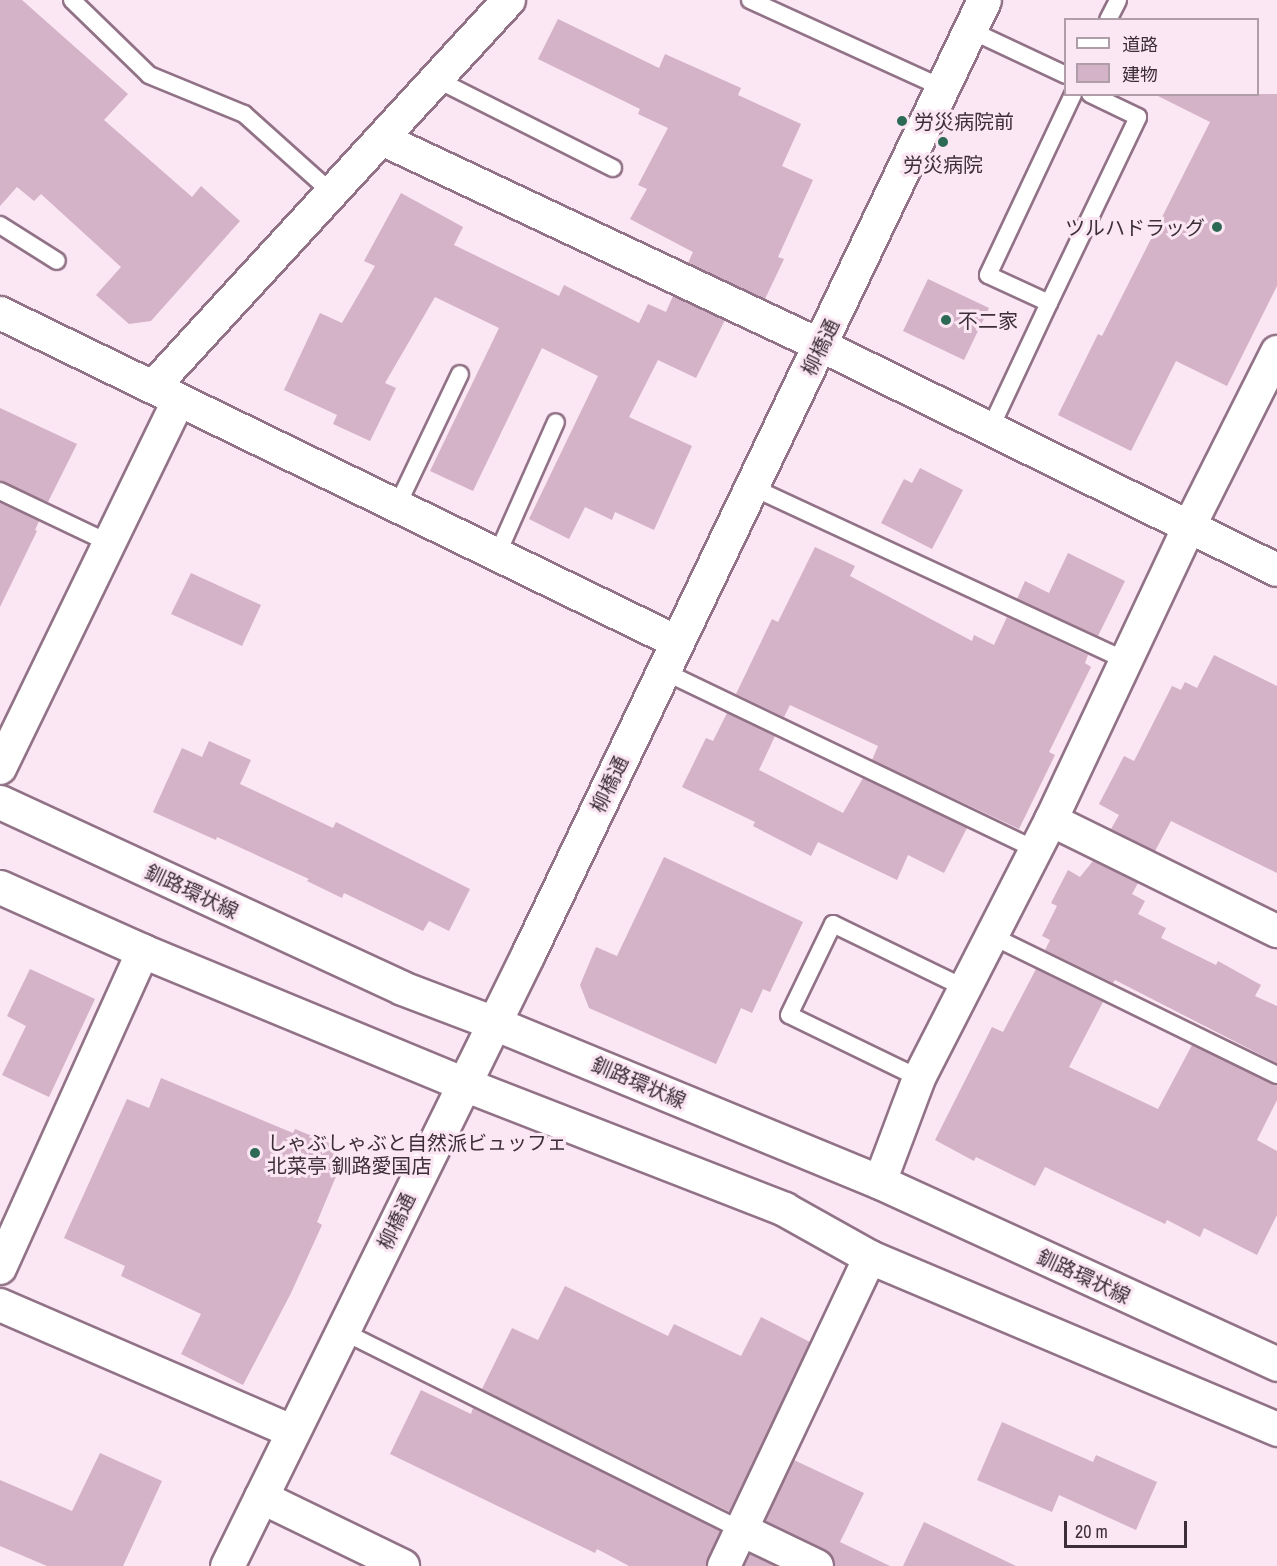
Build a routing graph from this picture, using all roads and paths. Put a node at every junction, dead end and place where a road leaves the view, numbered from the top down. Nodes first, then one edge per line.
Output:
1 (72, 0) edge
2 (509, 0) edge
3 (750, 0) edge
4 (984, 0) edge
5 (1118, 0) edge
6 (1109, 18) edge
7 (970, 30) junction
8 (1064, 75) edge
9 (436, 79) junction
10 (943, 88) junction
11 (1072, 96) edge
12 (1094, 96) edge
13 (382, 139) junction
14 (613, 168) dead end
15 (332, 193) junction
16 (0, 225) edge
17 (57, 261) dead end
18 (1049, 303) junction
19 (0, 313) edge
20 (820, 345) junction
21 (1277, 352) edge
22 (460, 374) dead end
23 (166, 394) junction
24 (556, 422) dead end
25 (990, 429) junction
26 (752, 487) junction
27 (0, 491) edge
28 (397, 506) junction
29 (1189, 527) junction
30 (109, 543) junction
31 (497, 555) junction
32 (1277, 570) edge
33 (677, 642) junction
34 (1126, 661) junction
35 (663, 671) junction
36 (0, 768) edge
37 (0, 802) edge
38 (1051, 820) junction
39 (1036, 850) junction
40 (0, 887) edge
41 (1277, 931) edge
42 (992, 936) junction
43 (143, 951) junction
44 (965, 988) junction
45 (494, 1023) junction
46 (1277, 1075) edge
47 (919, 1078) junction
48 (464, 1083) junction
49 (880, 1182) junction
50 (870, 1257) junction
51 (0, 1268) edge
52 (0, 1305) edge
53 (342, 1331) junction
54 (1277, 1364) edge
55 (1277, 1429) edge
56 (293, 1432) junction
57 (261, 1497) junction
58 (742, 1530) junction
59 (227, 1566) edge
60 (403, 1566) edge
61 (724, 1566) edge
62 (817, 1566) edge

1 - 15 lane
2 - 9 street
3 - 10 lane
4 - 7 main road, 柳橋通
5 - 6 lane
7 - 8 lane
7 - 10 main road, 柳橋通
9 - 13 street
9 - 14 lane
10 - 20 main road, 柳橋通
11 - 18 lane
12 - 18 lane
13 - 15 street
13 - 20 street
15 - 23 street
16 - 17 lane
18 - 25 lane
19 - 23 street
20 - 25 street
20 - 26 main road, 柳橋通
21 - 29 street
22 - 28 lane
23 - 28 street
23 - 30 street
24 - 31 lane
25 - 29 street
26 - 33 main road, 柳橋通
26 - 34 lane
27 - 30 lane
28 - 31 street
29 - 32 street
29 - 34 street
30 - 36 street
31 - 33 street
33 - 35 main road, 柳橋通
34 - 38 street
35 - 39 lane
35 - 45 main road, 柳橋通
37 - 45 main road, 釧路環状線
38 - 39 street
38 - 41 street
39 - 42 street
40 - 43 main road
42 - 44 street
42 - 46 lane
43 - 48 main road
43 - 51 street
44 - 47 street
44 - 47 lane
45 - 48 main road, 柳橋通
45 - 49 main road, 釧路環状線
47 - 49 street
48 - 50 main road
48 - 53 main road, 柳橋通
49 - 54 main road, 釧路環状線
50 - 55 main road
50 - 58 street
52 - 56 street
53 - 56 main road, 柳橋通
53 - 58 lane
56 - 57 main road, 柳橋通
57 - 59 main road, 柳橋通
57 - 60 street
58 - 61 street
58 - 62 street

